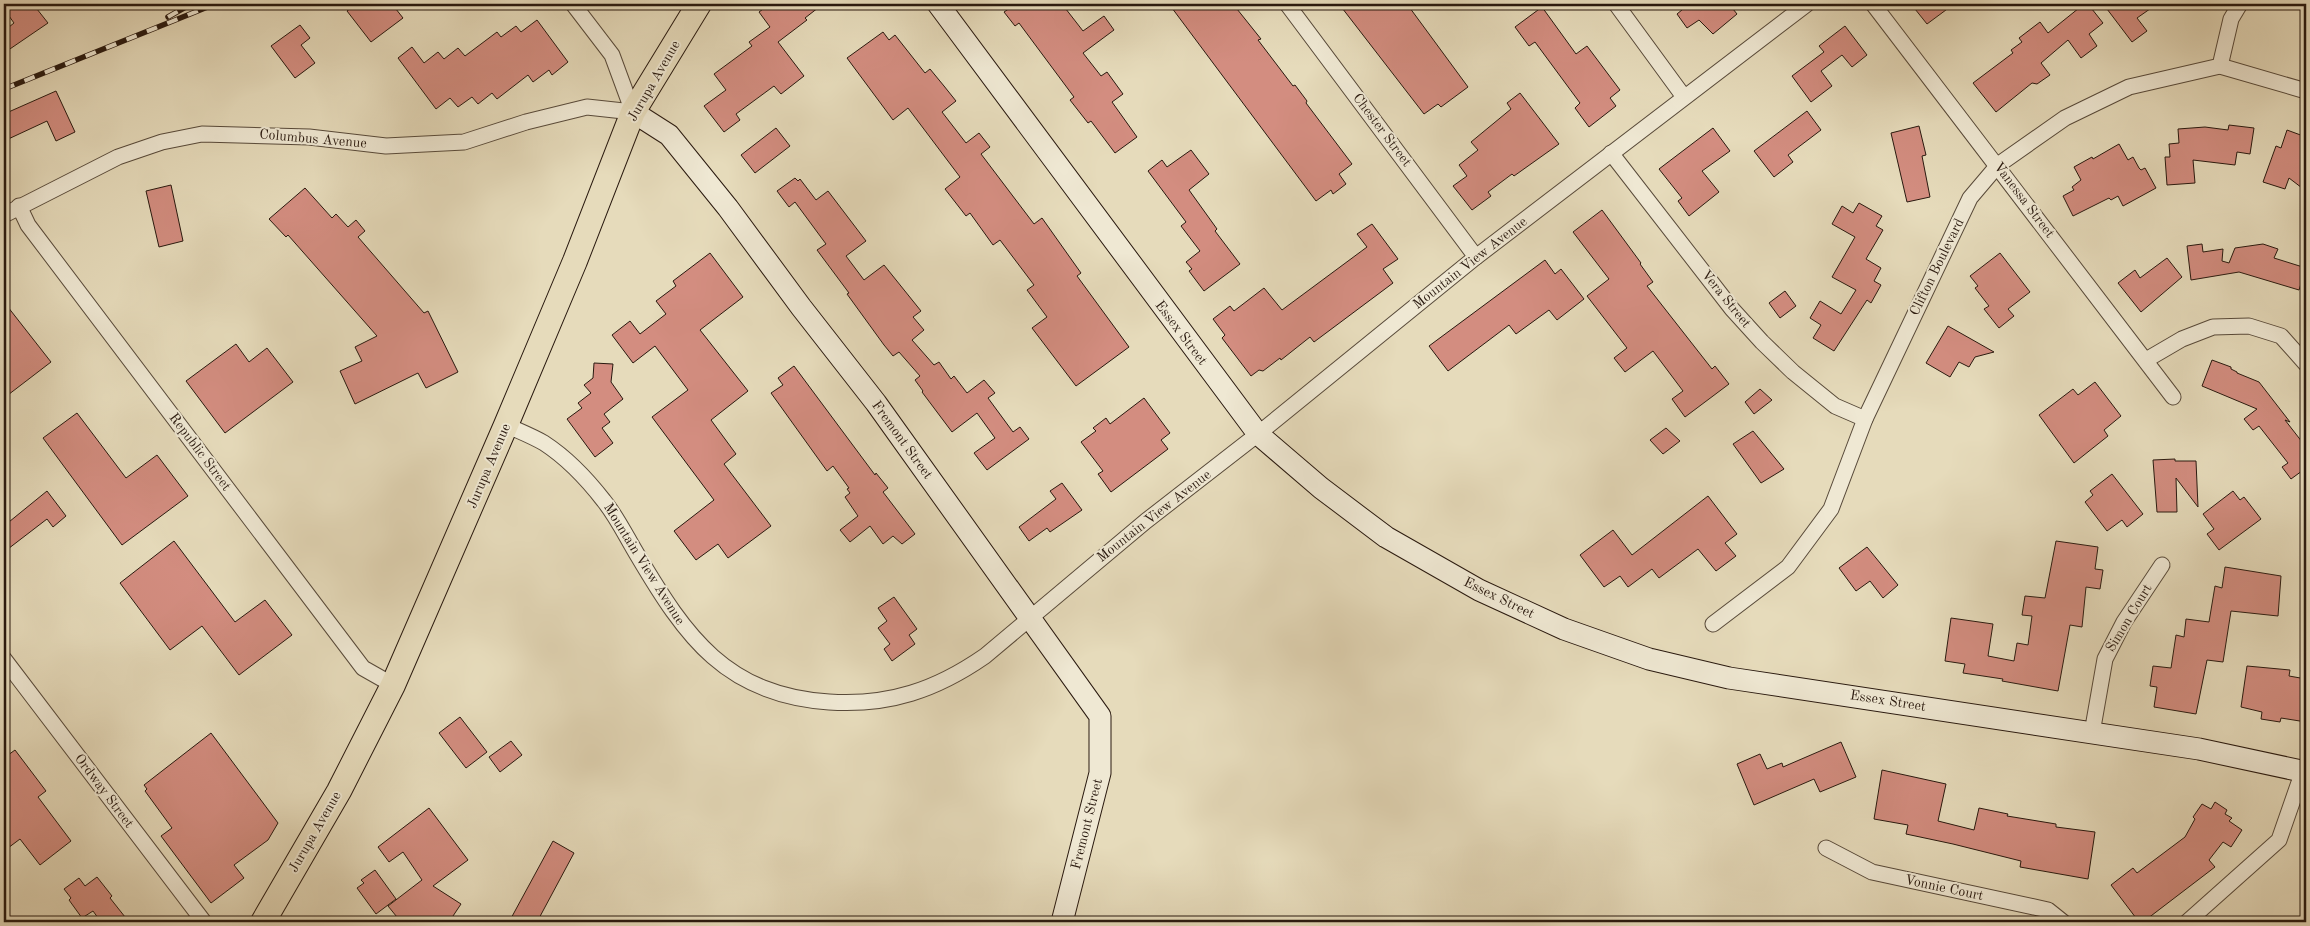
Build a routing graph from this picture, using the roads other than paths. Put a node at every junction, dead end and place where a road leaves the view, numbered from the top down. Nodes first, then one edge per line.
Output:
1 (573, 4) edge
2 (699, 4) edge
3 (938, 4) edge
4 (1288, 4) edge
5 (1616, 4) edge
6 (1806, 4) edge
7 (1873, 4) edge
8 (2240, 4) edge
9 (2220, 66) junction
10 (2306, 91) edge
11 (1684, 97) junction
12 (633, 112) junction
13 (1611, 153) junction
14 (1998, 165) junction
15 (19, 206) junction
16 (4, 214) edge
17 (1476, 257) junction
18 (2146, 360) junction
19 (2306, 364) edge
20 (2173, 397) dead end
21 (1865, 419) junction
22 (506, 425) junction
23 (1258, 434) junction
24 (2162, 565) dead end
25 (1029, 617) junction
26 (1713, 624) dead end
27 (4, 659) edge
28 (393, 685) junction
29 (2092, 733) junction
30 (2304, 771) edge
31 (1826, 848) dead end
32 (204, 922) edge
33 (263, 922) edge
34 (1062, 922) edge
35 (2063, 922) edge
36 (2187, 922) edge

1 - 12 street
2 - 12 main road, Jurupa Avenue
3 - 23 street, Essex Street
4 - 17 street, Chester Street
5 - 11 street
6 - 11 street, Mountain View Avenue
7 - 14 street, Vanessa Street
8 - 9 street
9 - 10 street
9 - 14 street, Clifton Boulevard
11 - 13 street, Mountain View Avenue
12 - 15 street, Columbus Avenue
12 - 22 main road, Jurupa Avenue
12 - 25 street, Fremont Street
13 - 17 street, Mountain View Avenue
13 - 21 street, Vera Street
14 - 18 street, Vanessa Street
14 - 21 street, Clifton Boulevard
15 - 16 street, Columbus Avenue
15 - 28 street, Republic Street
17 - 23 street, Mountain View Avenue
18 - 19 street
18 - 20 street, Vanessa Street
21 - 26 street, Clifton Boulevard
22 - 25 street, Mountain View Avenue
22 - 28 main road, Jurupa Avenue
23 - 25 street, Mountain View Avenue
23 - 29 street, Essex Street
24 - 29 street, Simon Court
25 - 34 street, Fremont Street
27 - 32 street, Ordway Street
28 - 33 main road, Jurupa Avenue
29 - 30 street, Essex Street
30 - 36 street
31 - 35 street, Vonnie Court

